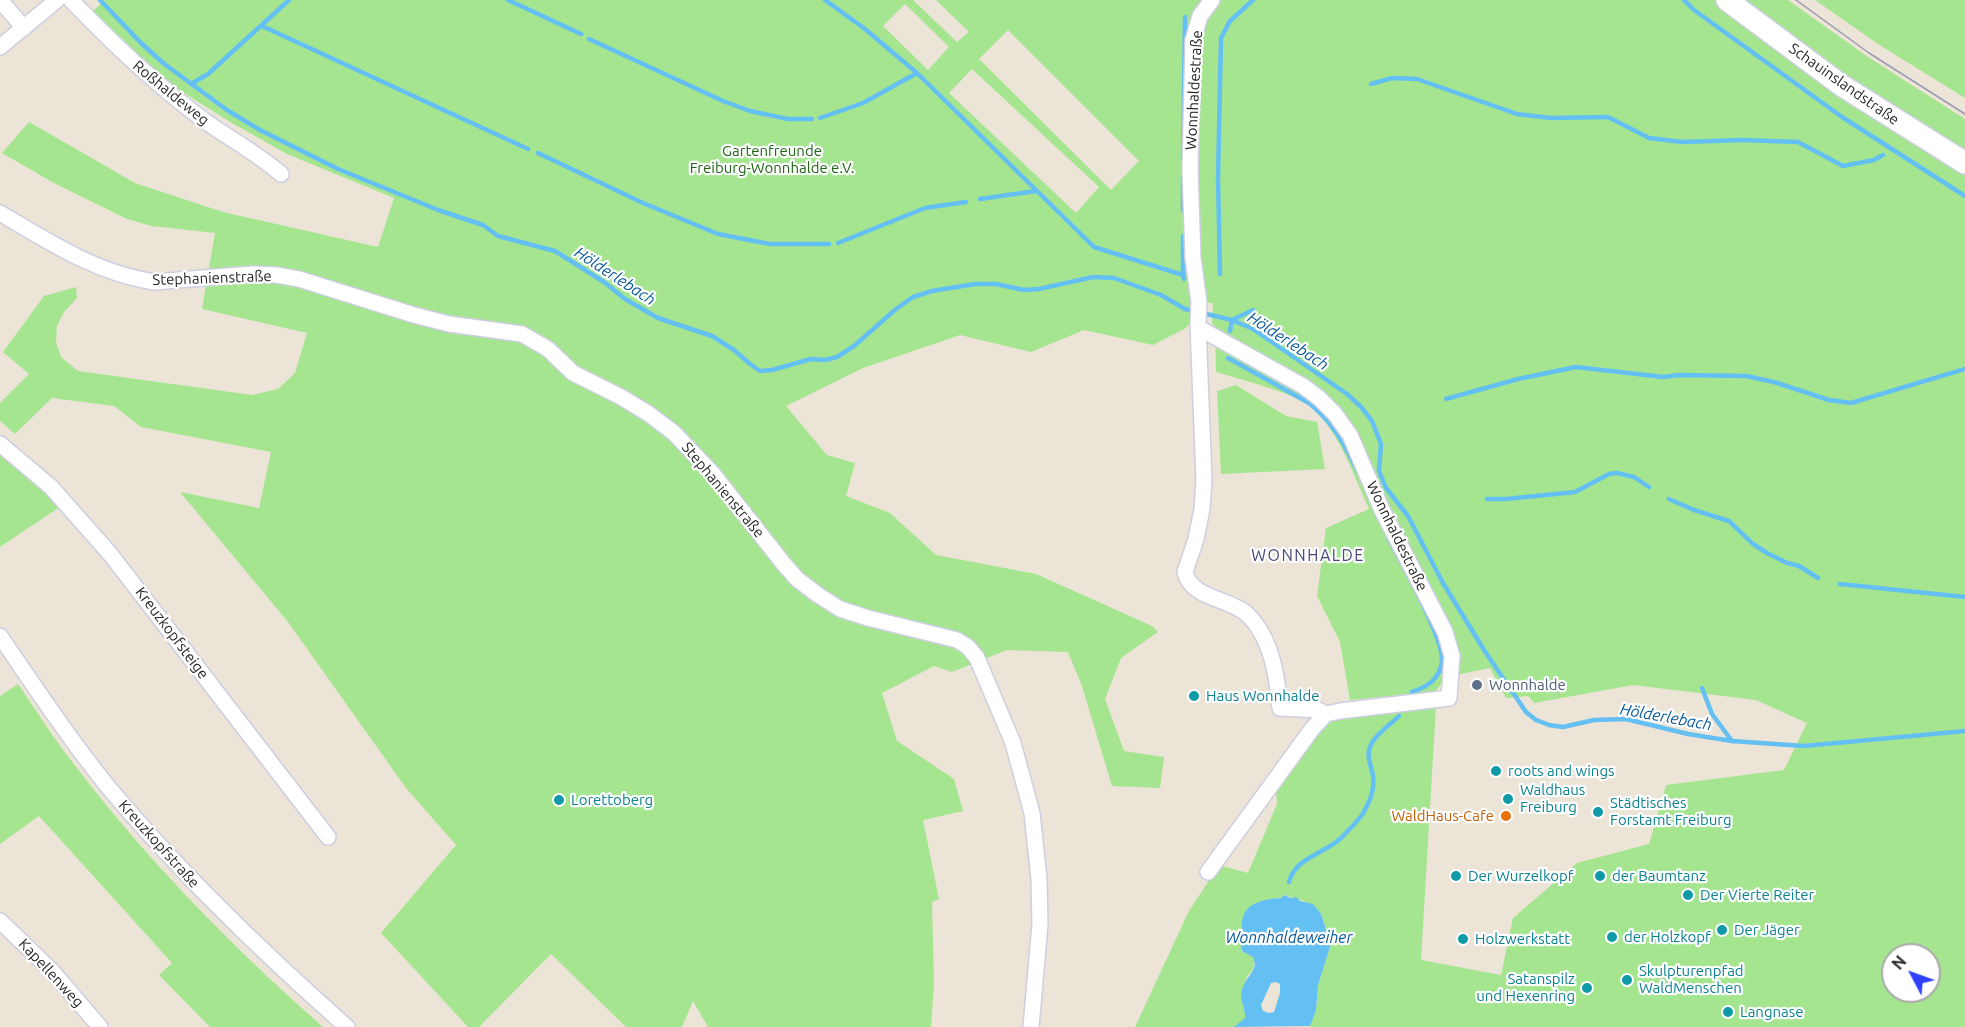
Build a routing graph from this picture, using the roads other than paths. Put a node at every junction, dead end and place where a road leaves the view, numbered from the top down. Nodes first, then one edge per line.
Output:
1 (0, 0) edge
2 (57, 0) edge
3 (71, 0) edge
4 (1212, 0) edge
5 (1727, 0) edge
6 (24, 28) junction
7 (0, 47) edge
8 (1965, 163) edge
9 (281, 174) dead end
10 (0, 213) edge
11 (1199, 326) junction
12 (0, 444) edge
13 (0, 636) edge
14 (1326, 714) junction
15 (328, 837) dead end
16 (1208, 872) dead end
17 (0, 921) edge
18 (100, 1027) edge
19 (347, 1027) edge
20 (1031, 1027) edge

1 - 6 street
2 - 6 street
3 - 9 street, Roßhaldeweg
4 - 11 street, Wonnhaldestraße
5 - 8 main road, Schauinslandstraße
6 - 7 street
10 - 20 street, Stephanienstraße
11 - 14 street, Wonnhaldestraße
11 - 14 street, Wonnhaldestraße
12 - 15 street, Kreuzkopfsteige
13 - 19 street, Kreuzkopfstraße
14 - 16 street
17 - 18 street, Kapellenweg

